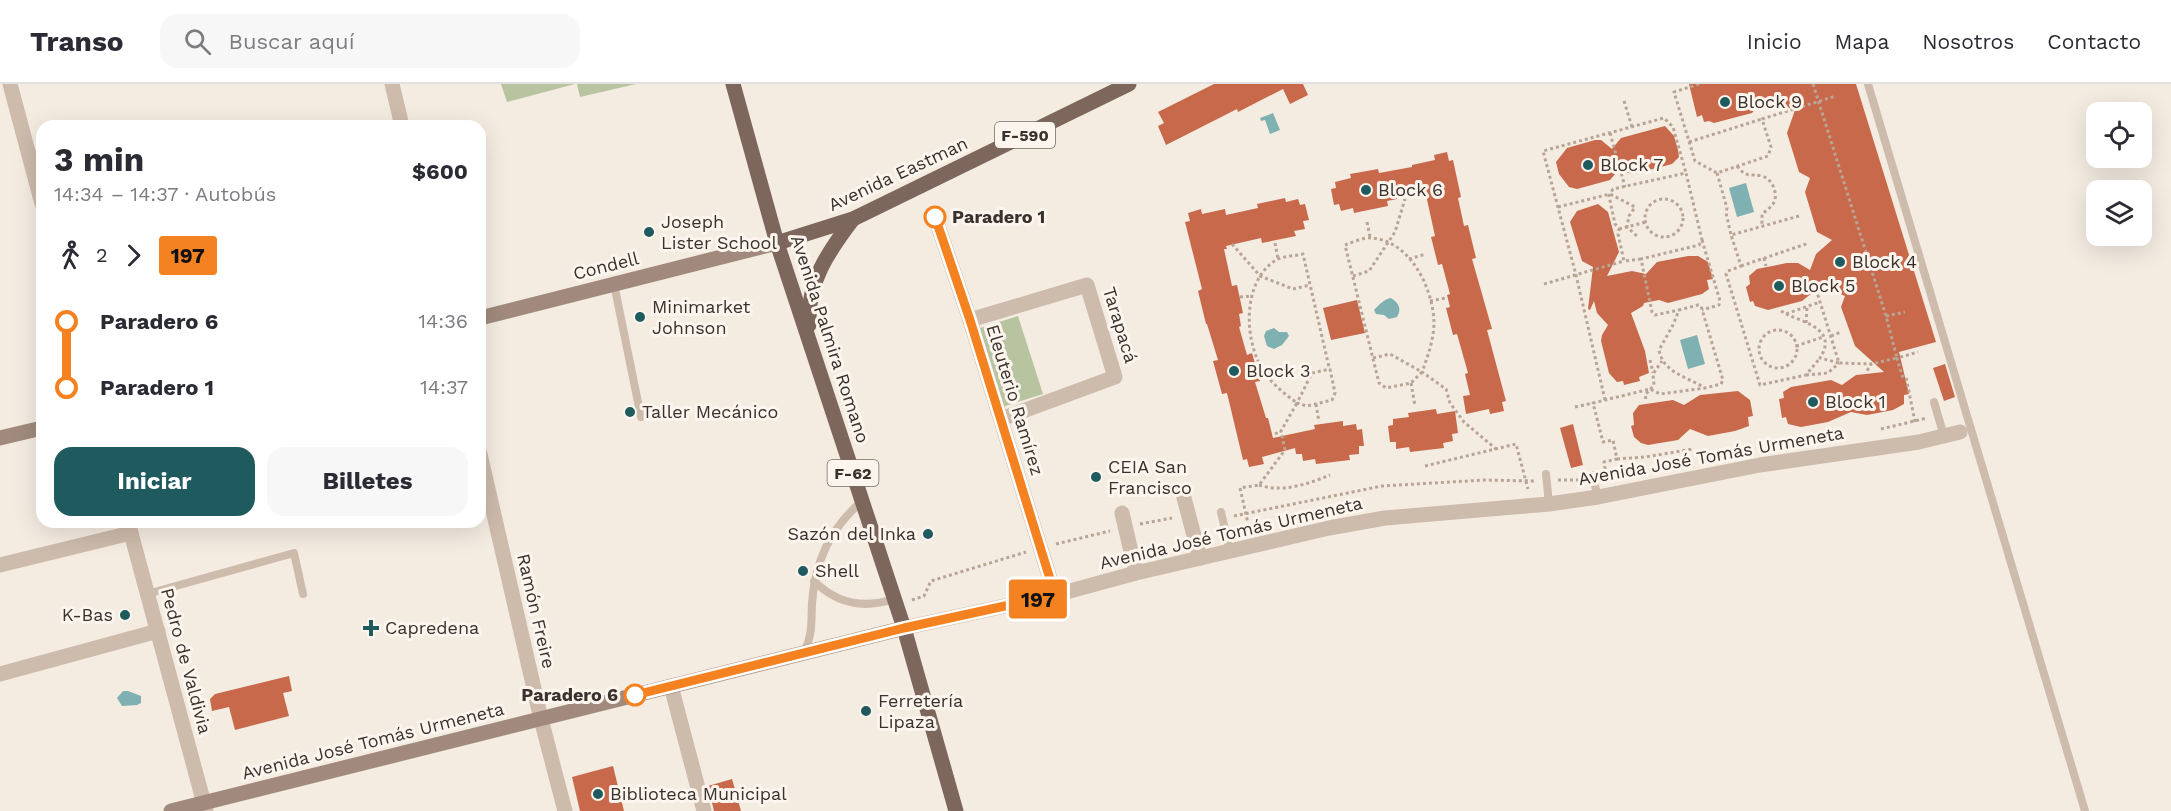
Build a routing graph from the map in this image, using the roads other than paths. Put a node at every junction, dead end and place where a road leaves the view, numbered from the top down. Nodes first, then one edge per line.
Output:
1 (10, 84) edge
2 (392, 84) edge
3 (733, 84) edge
4 (1129, 84) edge
5 (1868, 84) edge
6 (401, 120) edge
7 (36, 182) edge
8 (935, 217) dead end
9 (854, 219) junction
10 (777, 243) junction
11 (614, 284) junction
12 (486, 316) edge
13 (970, 320) junction
14 (811, 346) junction
15 (1934, 402) dead end
16 (641, 417) dead end
17 (1001, 419) junction
18 (36, 429) edge
19 (1960, 432) dead end
20 (1944, 436) junction
21 (0, 438) edge
22 (1593, 477) road end
23 (1546, 478) road end
24 (486, 480) edge
25 (1598, 496) junction
26 (1184, 498) dead end
27 (862, 501) junction
28 (1549, 504) junction
29 (1122, 513) dead end
30 (1222, 515) road end
31 (130, 528) edge
32 (1230, 551) junction
33 (1200, 558) junction
34 (0, 565) edge
35 (1136, 573) junction
36 (814, 581) junction
37 (147, 594) junction
38 (303, 594) dead end
39 (1055, 595) junction
40 (894, 599) junction
41 (904, 628) junction
42 (158, 631) junction
43 (804, 653) junction
44 (0, 674) edge
45 (671, 686) junction
46 (541, 719) junction
47 (205, 807) edge
48 (171, 811) edge
49 (564, 811) edge
50 (704, 811) edge
51 (956, 811) edge
52 (2085, 811) edge

1 - 7 street
2 - 6 street
3 - 10 main road, Avenida Palmira Romano / F-62
4 - 9 main road, Avenida Eastman / F-590
5 - 52 lane
8 - 13 street, Eleuterio Ramírez
9 - 10 main road, Avenida Eastman / F-590
9 - 14 main road
10 - 11 street, Condell
10 - 14 main road, Avenida Palmira Romano / F-62
11 - 12 street, Condell
11 - 16 lane
13 - 17 street, Eleuterio Ramírez
13 - 17 street, Tarapacá
14 - 27 main road, Avenida Palmira Romano / F-62
15 - 20 lane
17 - 39 street, Eleuterio Ramírez
18 - 21 street
19 - 20 street, Avenida José Tomás Urmeneta
20 - 25 street, Avenida José Tomás Urmeneta
22 - 25 lane
23 - 28 lane
24 - 46 street, Ramón Freire
25 - 28 street, Avenida José Tomás Urmeneta
26 - 33 street
27 - 36 lane
27 - 40 main road, Avenida Palmira Romano / F-62
28 - 32 street, Avenida José Tomás Urmeneta
29 - 35 street
30 - 32 lane
31 - 34 street
31 - 37 street, Pedro de Valdivia
32 - 33 street, Avenida José Tomás Urmeneta
33 - 35 street, Avenida José Tomás Urmeneta
35 - 39 street, Avenida José Tomás Urmeneta
36 - 40 lane
36 - 43 lane
37 - 38 lane
37 - 42 street, Pedro de Valdivia
39 - 41 street, Avenida José Tomás Urmeneta
40 - 41 main road, Avenida Palmira Romano / F-62
41 - 43 street, Avenida José Tomás Urmeneta
41 - 51 main road, Avenida Palmira Romano / F-62
42 - 44 street
42 - 47 street, Pedro de Valdivia
43 - 45 street, Avenida José Tomás Urmeneta
45 - 46 street, Avenida José Tomás Urmeneta
45 - 50 street
46 - 47 street, Avenida José Tomás Urmeneta
46 - 49 street, Ramón Freire
47 - 48 street, Avenida José Tomás Urmeneta

